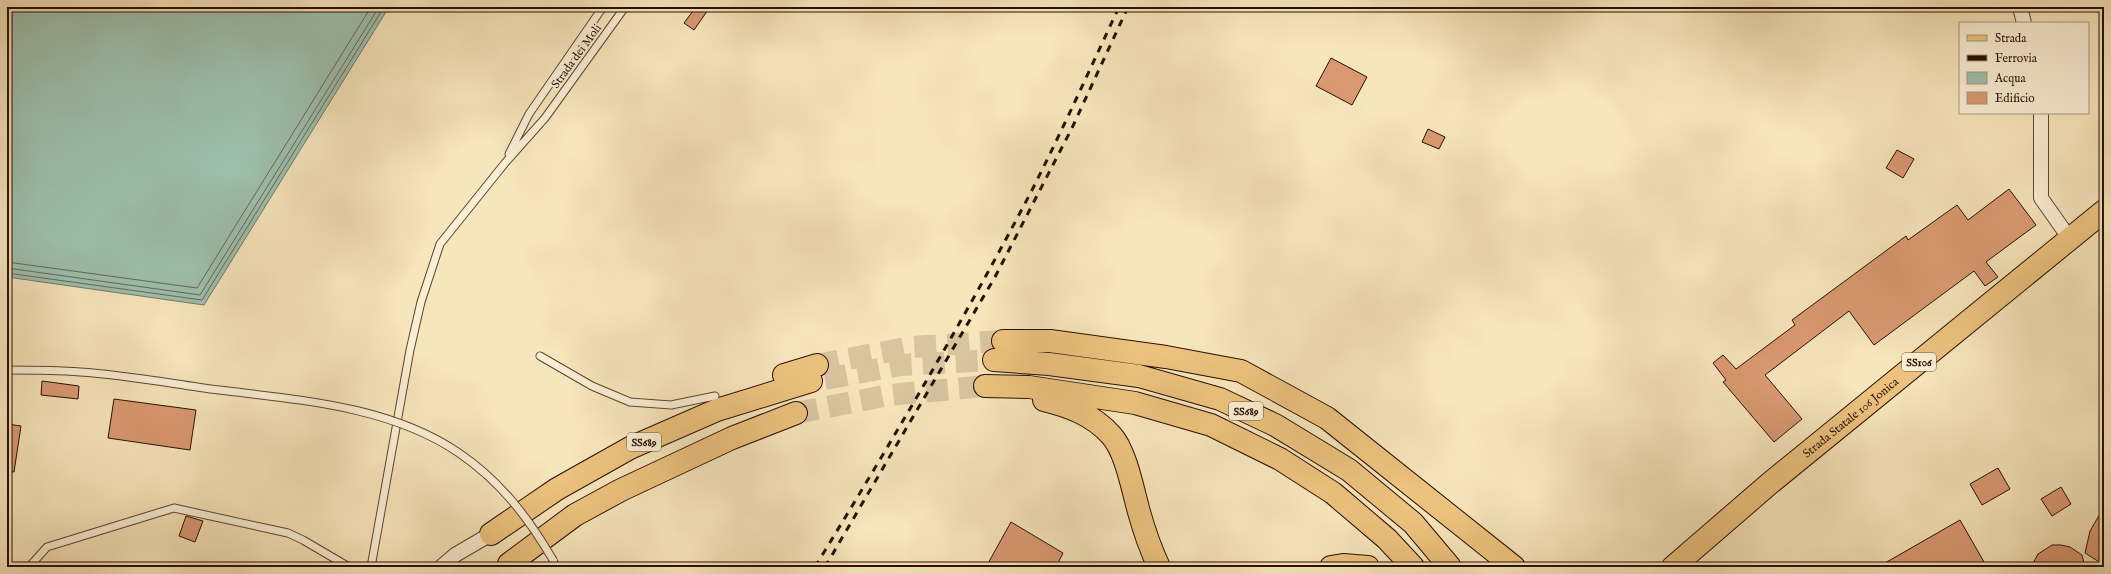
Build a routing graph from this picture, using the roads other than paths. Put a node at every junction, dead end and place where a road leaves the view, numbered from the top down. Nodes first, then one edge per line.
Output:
1 (603, 7) edge
2 (625, 7) edge
3 (2020, 7) edge
4 (2024, 22) edge
5 (2041, 114) edge
6 (505, 163) junction
7 (2104, 211) edge
8 (2070, 239) junction
9 (540, 356) dead end
10 (7, 370) edge
11 (715, 396) junction
12 (796, 413) tunnel mouth
13 (630, 448) junction
14 (490, 534) joint
15 (507, 565) edge
16 (29, 567) edge
17 (349, 567) edge
18 (371, 567) edge
19 (441, 567) edge
20 (556, 567) edge
21 (1159, 567) edge
22 (1331, 567) edge
23 (1368, 567) edge
24 (1413, 567) edge
25 (1450, 567) edge
26 (1514, 567) edge
27 (1673, 567) edge

1 - 6 lane
2 - 6 lane, Strada dei Moli
3 - 4 street
5 - 8 street
6 - 18 lane
7 - 8 main road, Strada Statale 106 Jonica / SS106
8 - 27 main road, Strada Statale 106 Jonica / SS106
9 - 11 lane
10 - 20 lane, bridge
11 - 13 main road
11 - 13 main road, SS689
12 - 15 main road
13 - 14 main road, SS689
14 - 19 street
16 - 17 lane
21 - 24 main road, SS689
22 - 23 main road
25 - 26 main road, SS689

